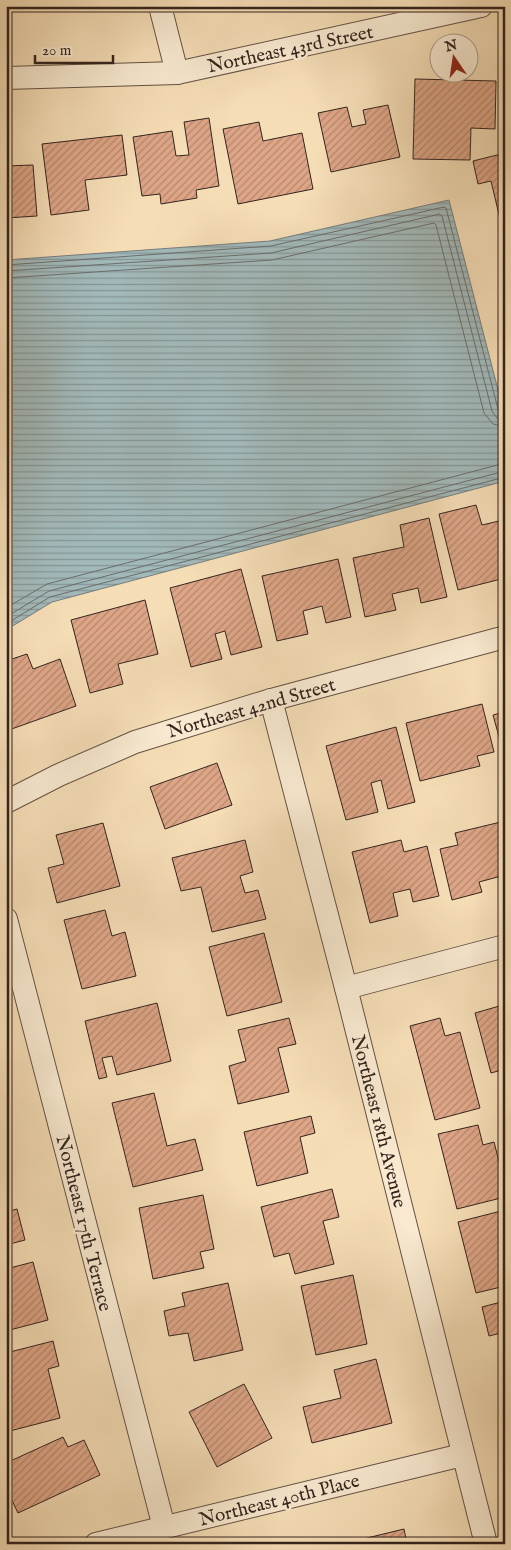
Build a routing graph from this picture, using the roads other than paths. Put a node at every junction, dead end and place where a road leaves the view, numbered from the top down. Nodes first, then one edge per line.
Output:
1 (160, 6) edge
2 (482, 6) edge
3 (176, 72) junction
4 (6, 78) edge
5 (505, 638) edge
6 (271, 700) junction
7 (6, 802) edge
8 (6, 919) edge
9 (505, 946) edge
10 (346, 988) junction
11 (462, 1455) junction
12 (164, 1527) junction
13 (96, 1544) edge
14 (486, 1544) edge

1 - 3 street
2 - 3 street, Northeast 43rd Street
3 - 4 street, Northeast 43rd Street
5 - 6 street, Northeast 42nd Street
6 - 7 street, Northeast 42nd Street
6 - 10 street, Northeast 18th Avenue
8 - 12 street, Northeast 17th Terrace
9 - 10 street
10 - 11 street, Northeast 18th Avenue
11 - 12 street, Northeast 40th Place
11 - 14 street, Northeast 18th Avenue
12 - 13 street, Northeast 40th Place

